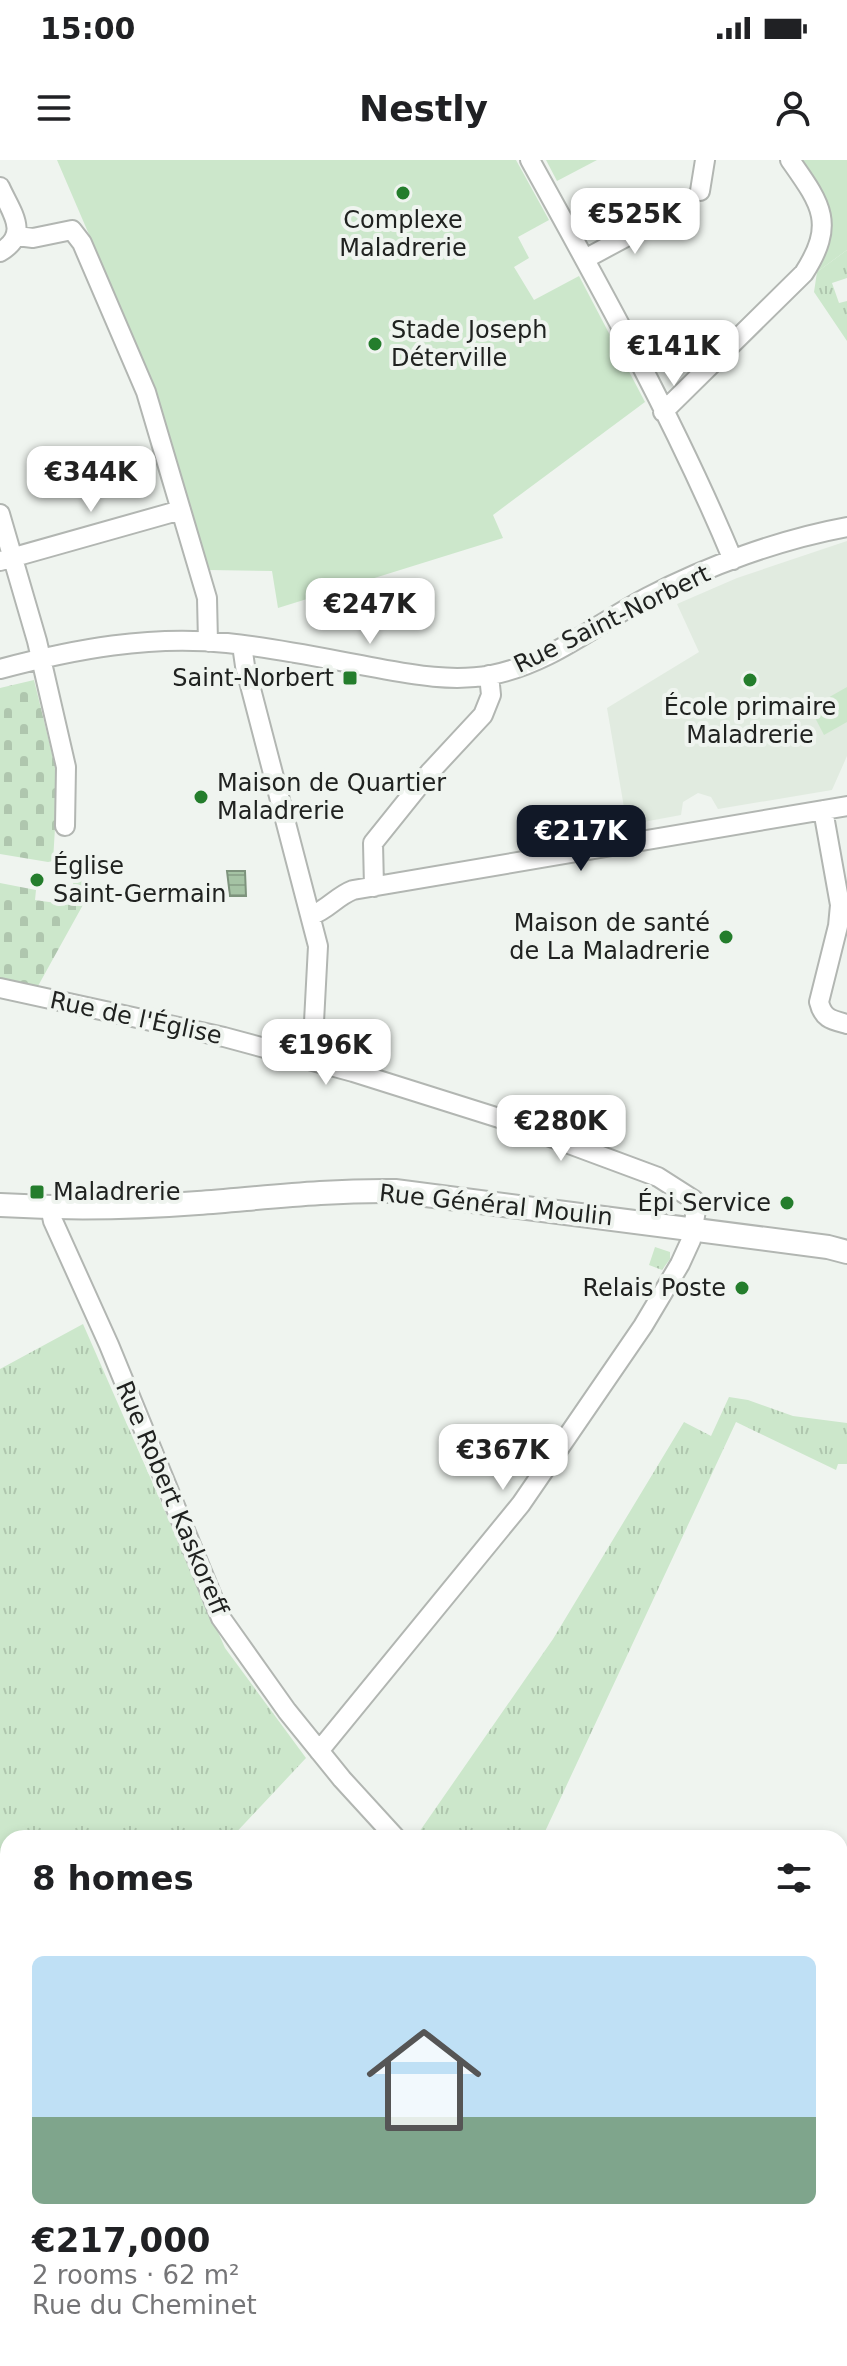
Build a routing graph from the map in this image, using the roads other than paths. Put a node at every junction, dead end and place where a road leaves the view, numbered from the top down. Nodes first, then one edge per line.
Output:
1 (530, 160) edge
2 (705, 160) edge
3 (790, 160) edge
4 (0, 187) edge
5 (700, 191) dead end
6 (629, 211) dead end
7 (17, 236) junction
8 (0, 252) edge
9 (585, 259) junction
10 (663, 412) junction
11 (181, 510) junction
12 (0, 514) edge
13 (847, 527) edge
14 (6, 560) edge
15 (733, 560) junction
16 (208, 642) junction
17 (242, 645) junction
18 (41, 659) junction
19 (0, 669) edge
20 (489, 675) junction
21 (847, 806) edge
22 (823, 810) junction
23 (65, 826) dead end
24 (374, 887) junction
25 (312, 915) junction
26 (1, 991) edge
27 (847, 1024) edge
28 (312, 1060) junction
29 (0, 1205) edge
30 (50, 1207) junction
31 (693, 1228) junction
32 (847, 1252) edge
33 (319, 1751) junction
34 (389, 1830) edge

1 - 9 street
2 - 5 street
3 - 10 street
4 - 7 street
6 - 9 street
7 - 8 street
7 - 11 street
9 - 10 street
10 - 15 street
11 - 14 street
11 - 16 street
12 - 14 street
13 - 15 street, Rue Saint-Norbert
14 - 18 street
15 - 20 street, Rue Saint-Norbert
16 - 17 street, Rue Saint-Norbert
16 - 18 street, Rue Saint-Norbert
17 - 20 street, Rue Saint-Norbert
17 - 25 street
18 - 19 street, Rue Saint-Norbert
18 - 23 street
20 - 24 street
21 - 22 street
22 - 24 street
22 - 27 street
24 - 25 street
25 - 28 street
26 - 28 street, Rue de l'Église
28 - 31 street, Rue de l'Église
29 - 30 main road, Rue Général Moulin
30 - 31 main road, Rue Général Moulin
30 - 33 street, Rue Robert Kaskoreff
31 - 32 main road, Rue Général Moulin
31 - 33 street
33 - 34 street, Rue Robert Kaskoreff

